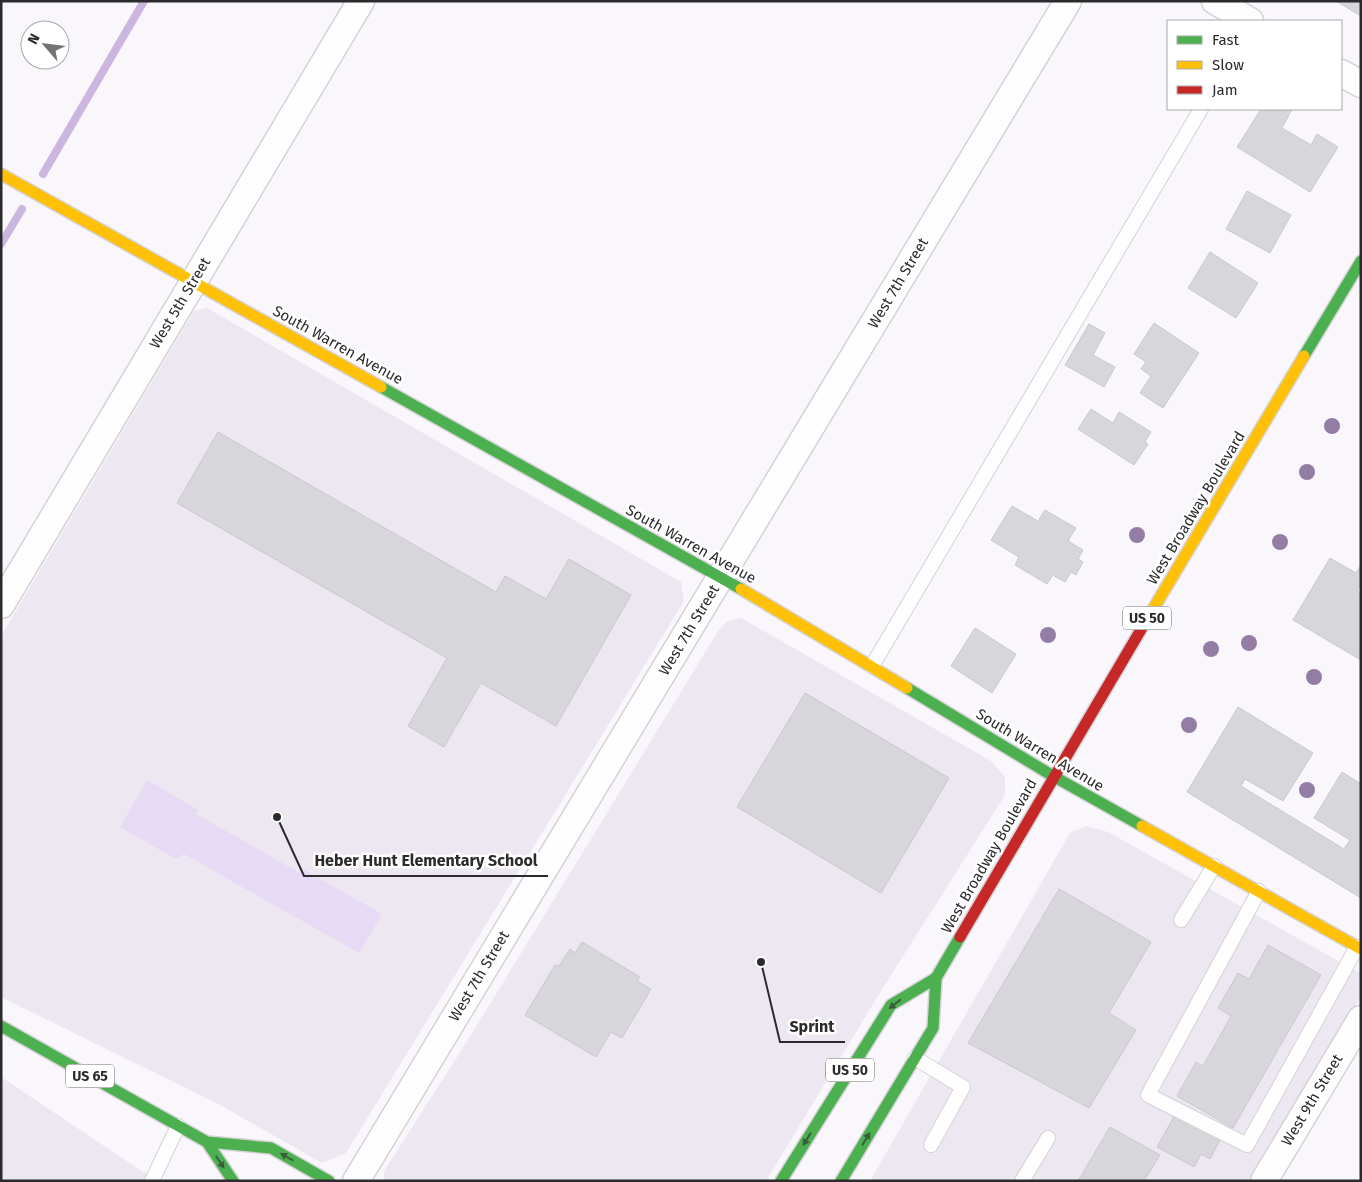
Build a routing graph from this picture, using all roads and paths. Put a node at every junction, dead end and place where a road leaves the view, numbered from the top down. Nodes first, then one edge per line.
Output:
1 (361, 1) edge
2 (1068, 1) edge
3 (1215, 1) edge
4 (1248, 20) edge
5 (1342, 74) edge
6 (1361, 84) edge
7 (1200, 110) edge
8 (1, 174) edge
9 (1361, 260) edge
10 (193, 281) junction
11 (721, 577) junction
12 (1, 605) edge
13 (872, 666) junction
14 (1053, 776) junction
15 (1214, 866) junction
16 (1259, 891) junction
17 (1181, 920) dead end
18 (1359, 948) edge
19 (936, 978) junction
20 (1361, 1019) edge
21 (1, 1026) edge
22 (915, 1058) junction
23 (178, 1126) junction
24 (1048, 1138) dead end
25 (207, 1142) junction
26 (931, 1145) dead end
27 (152, 1181) edge
28 (234, 1181) edge
29 (329, 1181) edge
30 (356, 1181) edge
31 (781, 1181) edge
32 (841, 1181) edge
33 (1022, 1181) edge
34 (1264, 1181) edge

1 - 10 street, West 5th Street
2 - 11 street, West 7th Street
3 - 4 street
5 - 6 street
7 - 13 lane
8 - 10 main road, South Warren Avenue
9 - 14 main road, West Broadway Boulevard / US 50
10 - 11 main road, South Warren Avenue
10 - 12 street, West 5th Street
11 - 13 main road, South Warren Avenue
11 - 30 street, West 7th Street
13 - 14 main road, South Warren Avenue
14 - 15 main road, South Warren Avenue
14 - 19 main road, West Broadway Boulevard / US 50
15 - 16 main road, South Warren Avenue
15 - 17 lane
16 - 18 main road, South Warren Avenue
16 - 18 lane
19 - 22 main road, West Broadway Boulevard / US 50
19 -> 31 main road, West Broadway Boulevard / US 50
20 - 34 street, West 9th Street
21 - 23 main road, US 65
22 - 26 lane
32 -> 22 main road, West Broadway Boulevard / US 50
23 - 25 main road, US 65
23 - 27 lane
24 - 33 lane
25 -> 28 main road, US 65
29 -> 25 main road, US 65

